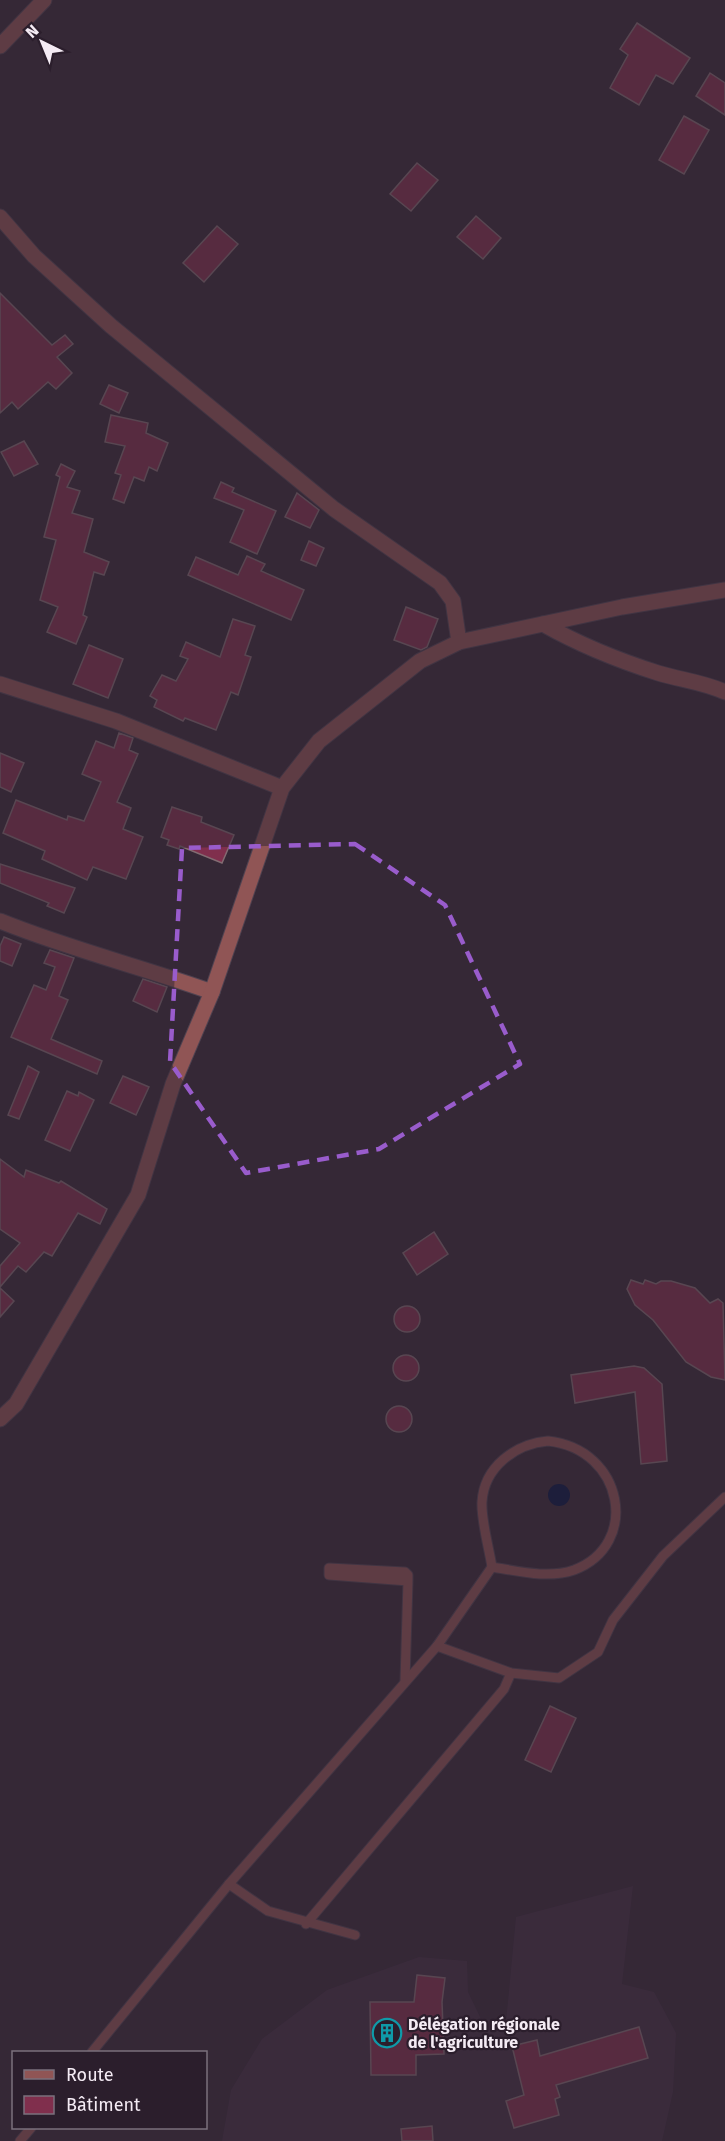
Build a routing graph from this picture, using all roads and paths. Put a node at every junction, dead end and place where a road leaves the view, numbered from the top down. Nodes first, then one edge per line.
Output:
1 (45, 0) edge
2 (0, 46) edge
3 (0, 217) edge
4 (725, 590) edge
5 (543, 624) junction
6 (459, 642) junction
7 (0, 684) edge
8 (725, 692) edge
9 (282, 788) junction
10 (0, 921) edge
11 (212, 992) junction
12 (0, 1419) edge
13 (725, 1497) edge
14 (492, 1567) junction
15 (408, 1581) junction
16 (437, 1646) junction
17 (512, 1673) junction
18 (405, 1681) junction
19 (229, 1884) junction
20 (306, 1924) junction
21 (356, 1935) dead end
22 (93, 2051) edge

1 - 2 street
3 - 6 street
4 - 5 street
5 - 6 street
5 - 8 street
6 - 9 street
7 - 9 street
9 - 11 street
10 - 11 street
11 - 12 street
13 - 17 lane
14 - 14 lane
14 - 16 lane
15 - 15 lane
15 - 18 lane
16 - 17 lane
16 - 18 lane
17 - 20 lane
18 - 19 lane
19 - 20 lane
19 - 22 lane
20 - 21 lane

